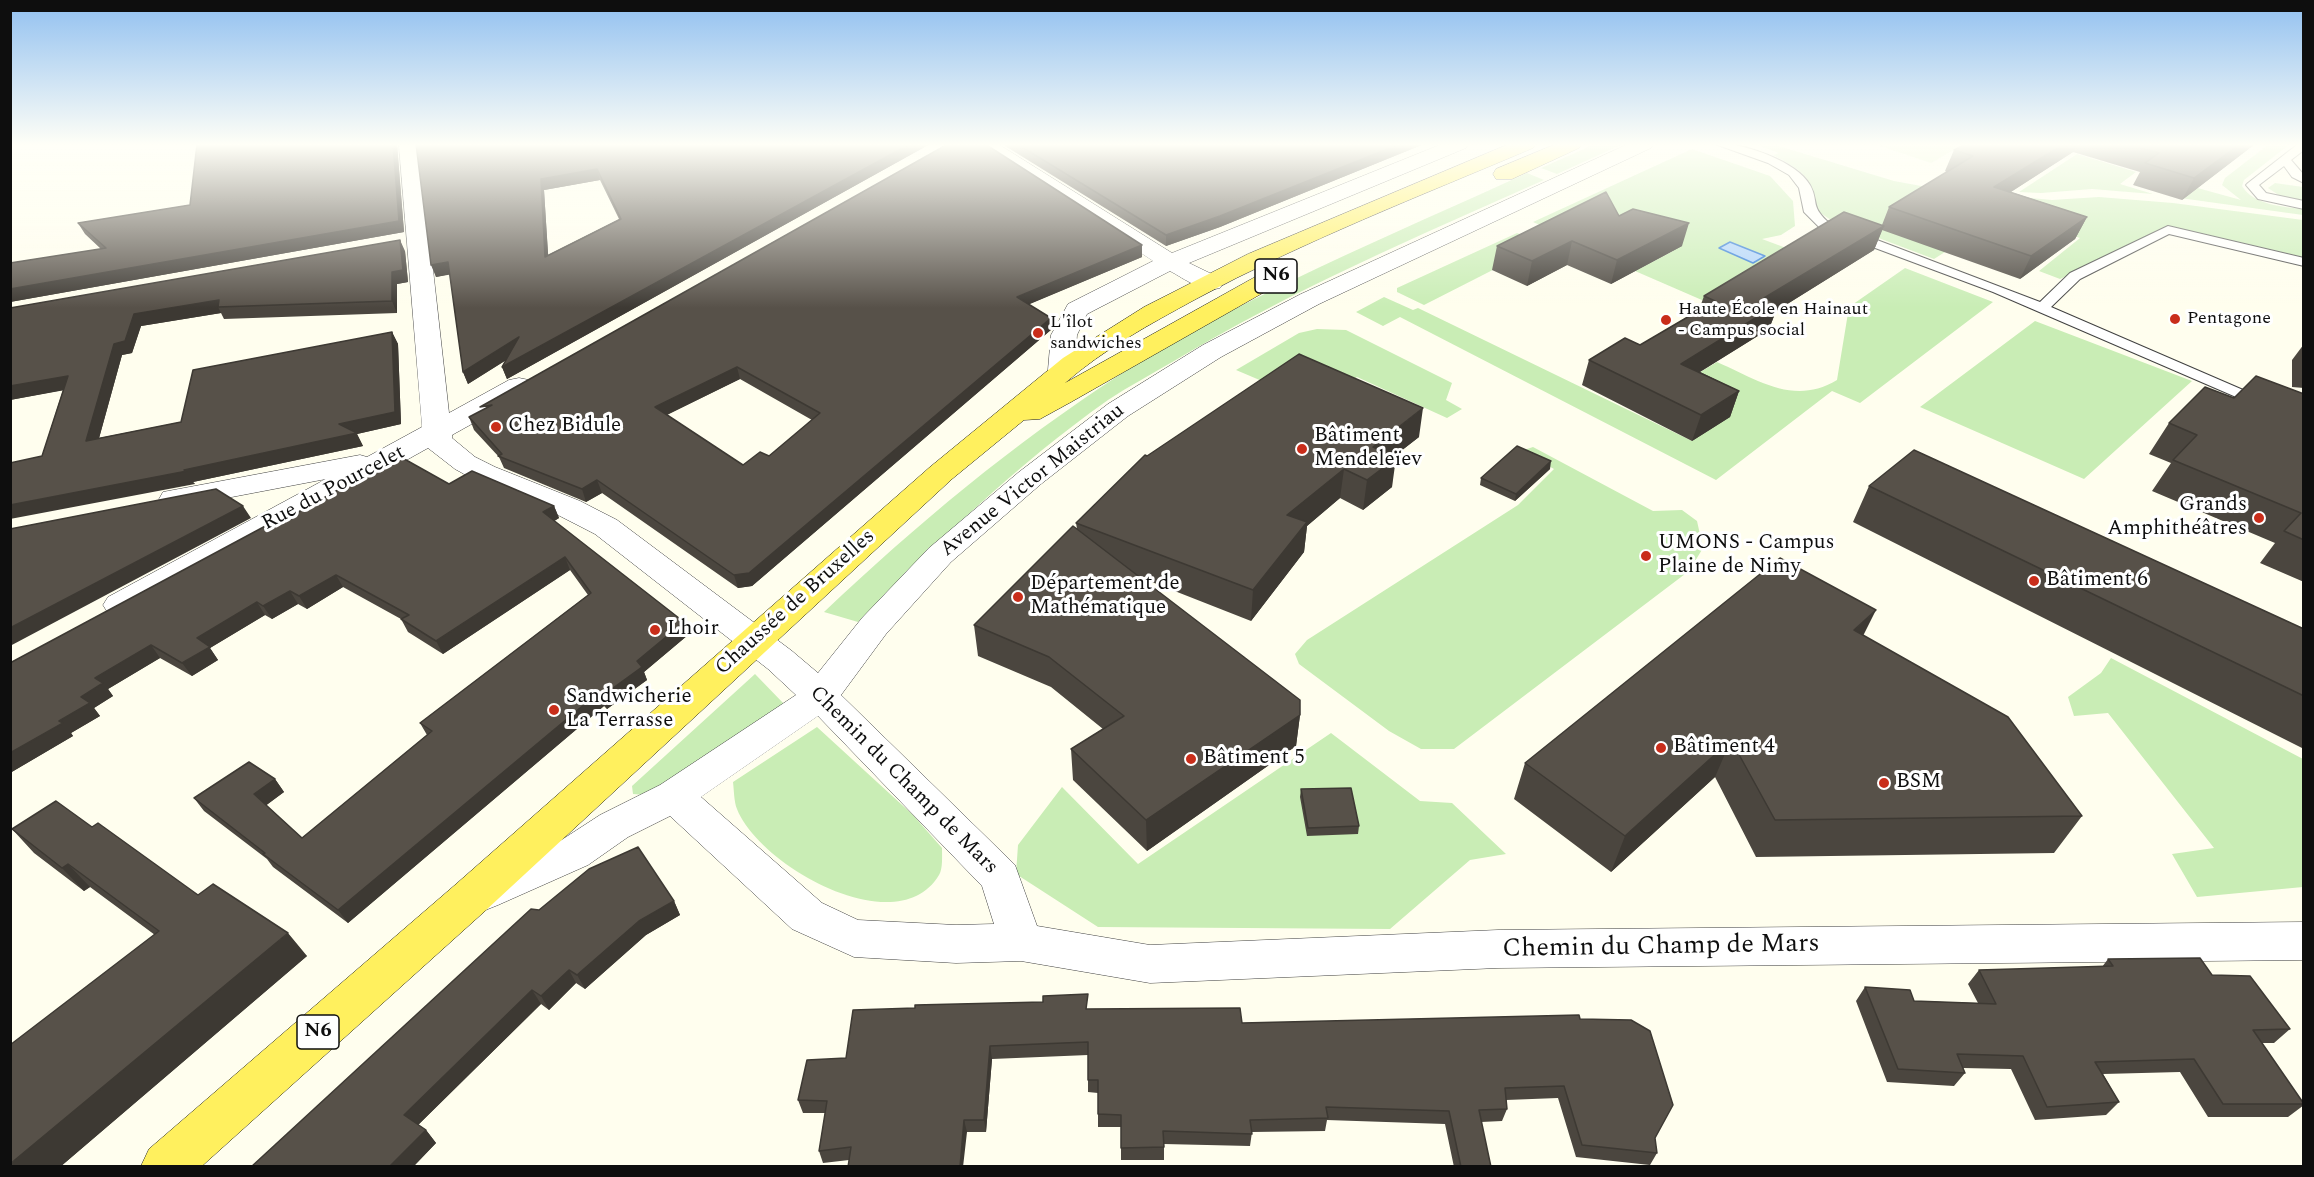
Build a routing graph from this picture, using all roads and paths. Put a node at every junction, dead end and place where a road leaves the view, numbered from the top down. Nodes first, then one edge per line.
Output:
1 (407, 199) edge
2 (1071, 199) edge
3 (1324, 199) edge
4 (1397, 199) edge
5 (1448, 199) edge
6 (1526, 199) edge
7 (1807, 199) edge
8 (2276, 199) edge
9 (2304, 205) edge
10 (1170, 262) junction
11 (2304, 262) edge
12 (1211, 283) junction
13 (2041, 309) junction
14 (1060, 370) junction
15 (544, 372) edge
16 (2255, 400) junction
17 (2304, 403) edge
18 (2304, 419) edge
19 (992, 433) junction
20 (435, 434) junction
21 (388, 459) junction
22 (150, 504) edge
23 (94, 619) edge
24 (754, 640) junction
25 (820, 696) junction
26 (674, 796) junction
27 (470, 898) junction
28 (2304, 941) edge
29 (1021, 942) junction
30 (166, 1167) edge

1 - 20 street
2 - 10 street
3 - 10 street
4 - 12 main road, N6
5 - 19 main road, Avenue Victor Maistriau / N6
6 - 25 street, Avenue Victor Maistriau
7 - 13 lane
8 - 9 lane
10 - 12 street
10 - 14 street
11 - 13 lane
12 - 14 main road, N6
13 - 16 lane
14 - 19 main road, N6
15 - 20 street, Rue du Pourcelet
16 - 17 lane
16 - 18 lane
19 - 24 main road, Chaussée de Bruxelles / N6
20 - 21 street, Rue du Pourcelet
20 - 24 street, Chemin du Champ de Mars
21 - 22 street
21 - 23 street, Rue du Pourcelet
24 - 25 street, Chemin du Champ de Mars
24 - 27 main road, Chaussée de Bruxelles / N6
25 - 26 street, Chaussée de Bruxelles
25 - 29 street, Chemin du Champ de Mars
26 - 27 street, Chaussée de Bruxelles
26 - 29 street, Chemin du Champ de Mars
27 - 30 main road, Chaussée de Bruxelles / N6
28 - 29 street, Chemin du Champ de Mars

